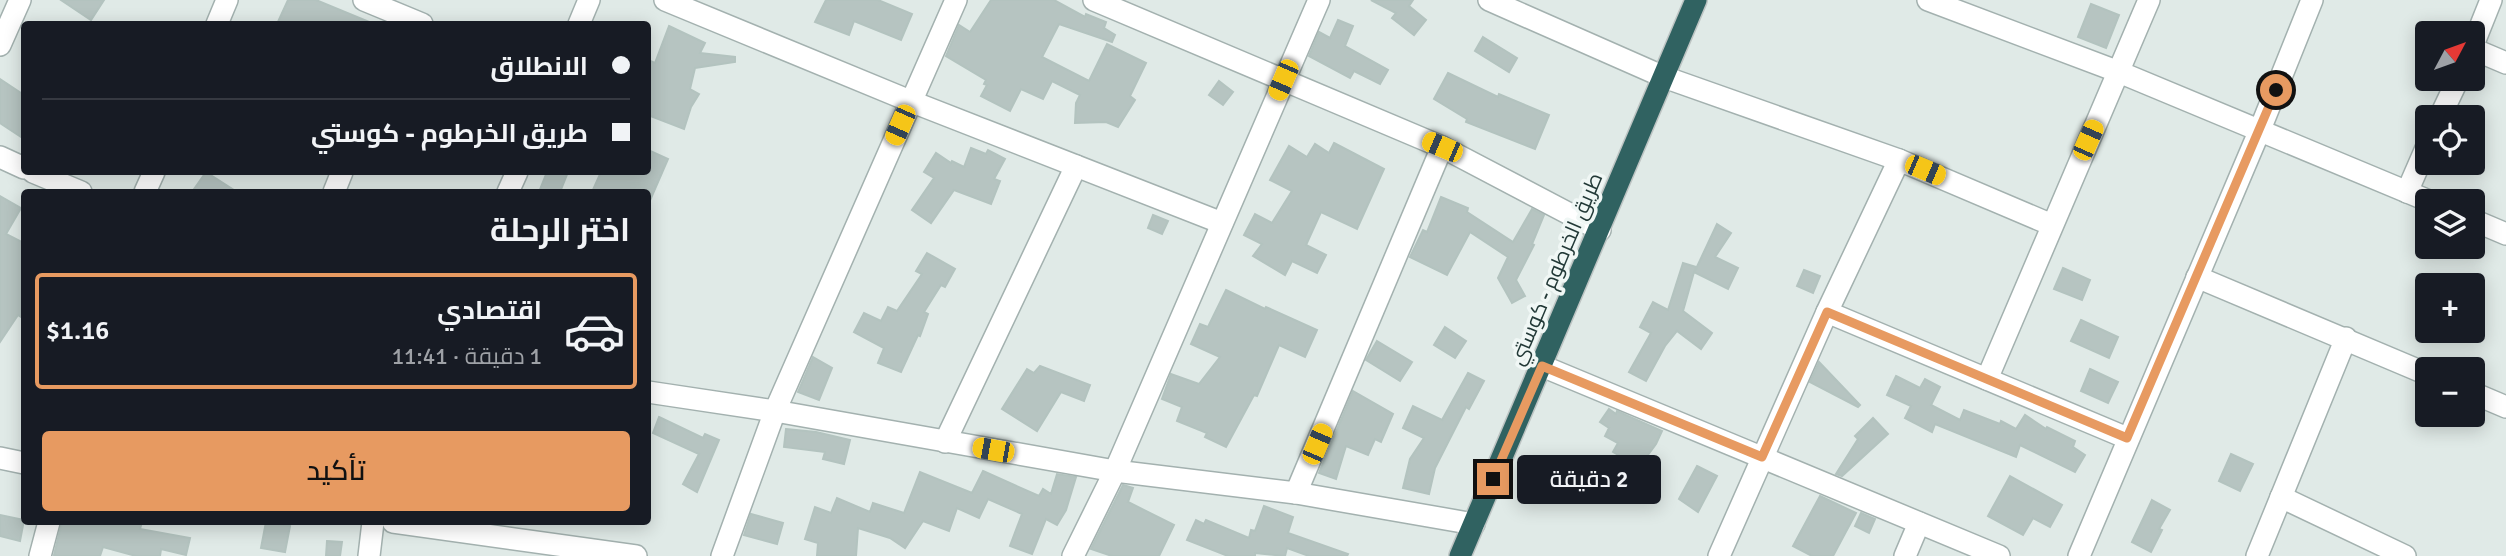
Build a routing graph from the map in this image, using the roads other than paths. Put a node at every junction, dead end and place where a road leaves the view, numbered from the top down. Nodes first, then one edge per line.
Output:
1 (227, 0) edge
2 (364, 0) edge
3 (589, 0) edge
4 (665, 0) edge
5 (956, 0) edge
6 (1094, 0) edge
7 (1319, 0) edge
8 (1489, 0) edge
9 (1696, 0) edge
10 (1928, 0) edge
11 (2149, 0) edge
12 (2312, 0) edge
13 (2491, 0) edge
14 (1955, 4) edge
15 (12, 5) edge
16 (1127, 6) edge
17 (410, 17) edge
18 (217, 21) edge
19 (580, 21) edge
20 (2483, 21) edge
21 (0, 45) edge
22 (2485, 53) edge
23 (2506, 64) edge
24 (2119, 72) junction
25 (1664, 76) junction
26 (1283, 80) junction
27 (910, 102) junction
28 (2259, 132) junction
29 (1442, 147) junction
30 (0, 157) edge
31 (1899, 160) junction
32 (1076, 166) junction
33 (21, 167) edge
34 (2415, 174) edge
35 (40, 175) edge
36 (74, 189) edge
37 (2407, 192) junction
38 (2415, 195) edge
39 (1222, 223) junction
40 (2052, 225) junction
41 (2485, 225) edge
42 (1600, 230) junction
43 (2506, 234) edge
44 (2197, 277) junction
45 (1827, 312) junction
46 (2346, 338) junction
47 (1542, 366) junction
48 (2415, 369) edge
49 (1987, 379) junction
50 (651, 392) edge
51 (2485, 398) edge
52 (2506, 407) edge
53 (775, 411) junction
54 (2127, 438) junction
55 (945, 442) junction
56 (1762, 457) junction
57 (0, 458) edge
58 (21, 462) edge
59 (1115, 471) junction
60 (1296, 493) junction
61 (2281, 497) junction
62 (1919, 523) junction
63 (1474, 524) junction
64 (48, 525) edge
65 (373, 525) edge
66 (408, 525) edge
67 (526, 549) edge
68 (40, 556) edge
69 (369, 556) edge
70 (636, 556) edge
71 (722, 556) edge
72 (1073, 556) edge
73 (1460, 556) edge
74 (1719, 556) edge
75 (1905, 556) edge
76 (1999, 556) edge
77 (2079, 556) edge
78 (2257, 556) edge
79 (2405, 556) edge

1 - 18 street
2 - 17 street
3 - 19 street
4 - 27 street
5 - 27 street
6 - 16 street
7 - 26 street
8 - 25 street
9 - 25 highway, طريق الخرطوم - كوستي
10 - 14 street
11 - 24 street
12 - 28 street
13 - 20 street
14 - 24 street
15 - 21 street
16 - 26 street
22 - 23 street
24 - 28 street
24 - 40 street
25 - 31 street
25 - 42 highway, طريق الخرطوم - كوستي
26 - 29 street
26 - 39 street
27 - 32 street
27 - 53 street
28 - 37 street
28 - 44 street
29 - 42 street
29 - 60 street
30 - 33 street
31 - 40 street
31 - 45 street
32 - 39 street
32 - 55 street
34 - 37 street
35 - 36 street
37 - 38 street
39 - 59 street
40 - 49 street
41 - 43 street
42 - 47 highway, طريق الخرطوم - كوستي
44 - 46 street
44 - 54 street
45 - 49 street
45 - 56 street
46 - 48 street
46 - 61 street
47 - 56 street
47 - 63 highway, طريق الخرطوم - كوستي
49 - 54 street
50 - 53 street
51 - 52 street
53 - 55 street
53 - 71 street
54 - 77 street
55 - 59 street
56 - 62 street
56 - 74 street
57 - 58 street
59 - 60 street
59 - 72 street
60 - 63 street
61 - 78 street
61 - 79 street
62 - 75 street
62 - 76 street
63 - 73 highway, طريق الخرطوم - كوستي
64 - 68 street
65 - 69 street
66 - 67 street
67 - 70 street

